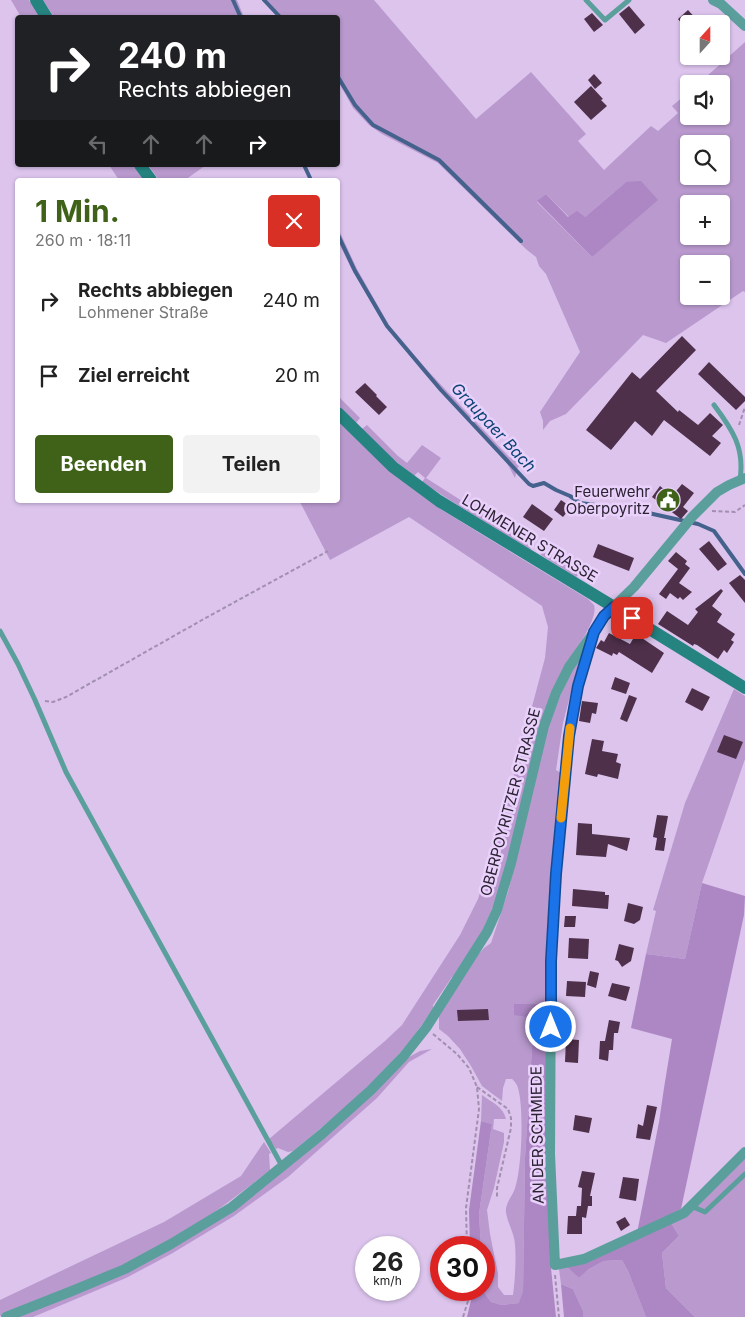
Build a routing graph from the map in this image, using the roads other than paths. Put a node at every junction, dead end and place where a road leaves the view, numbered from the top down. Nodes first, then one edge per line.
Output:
1 (36, 0) edge
2 (586, 0) edge
3 (629, 0) edge
4 (713, 0) edge
5 (45, 15) edge
6 (745, 26) edge
7 (141, 167) edge
8 (150, 178) edge
9 (714, 405) dead end
10 (340, 415) edge
11 (742, 479) edge
12 (614, 607) junction
13 (0, 631) edge
14 (594, 632) junction
15 (745, 688) edge
16 (745, 1152) edge
17 (282, 1166) junction
18 (745, 1174) edge
19 (691, 1206) junction
20 (6, 1317) edge

1 - 5 main road
2 - 3 lane
4 - 6 street
7 - 8 main road
9 - 11 lane
10 - 12 main road, LOHMENER STRASSE
11 - 12 street, OBERPOYRITZER STRASSE
12 - 14 street, OBERPOYRITZER STRASSE
12 - 15 main road, LOHMENER STRASSE
13 - 17 lane
14 - 17 street, OBERPOYRITZER STRASSE
14 - 19 street, AN DER SCHMIEDE
16 - 19 street
17 - 20 street, OBERPOYRITZER STRASSE
18 - 19 lane

